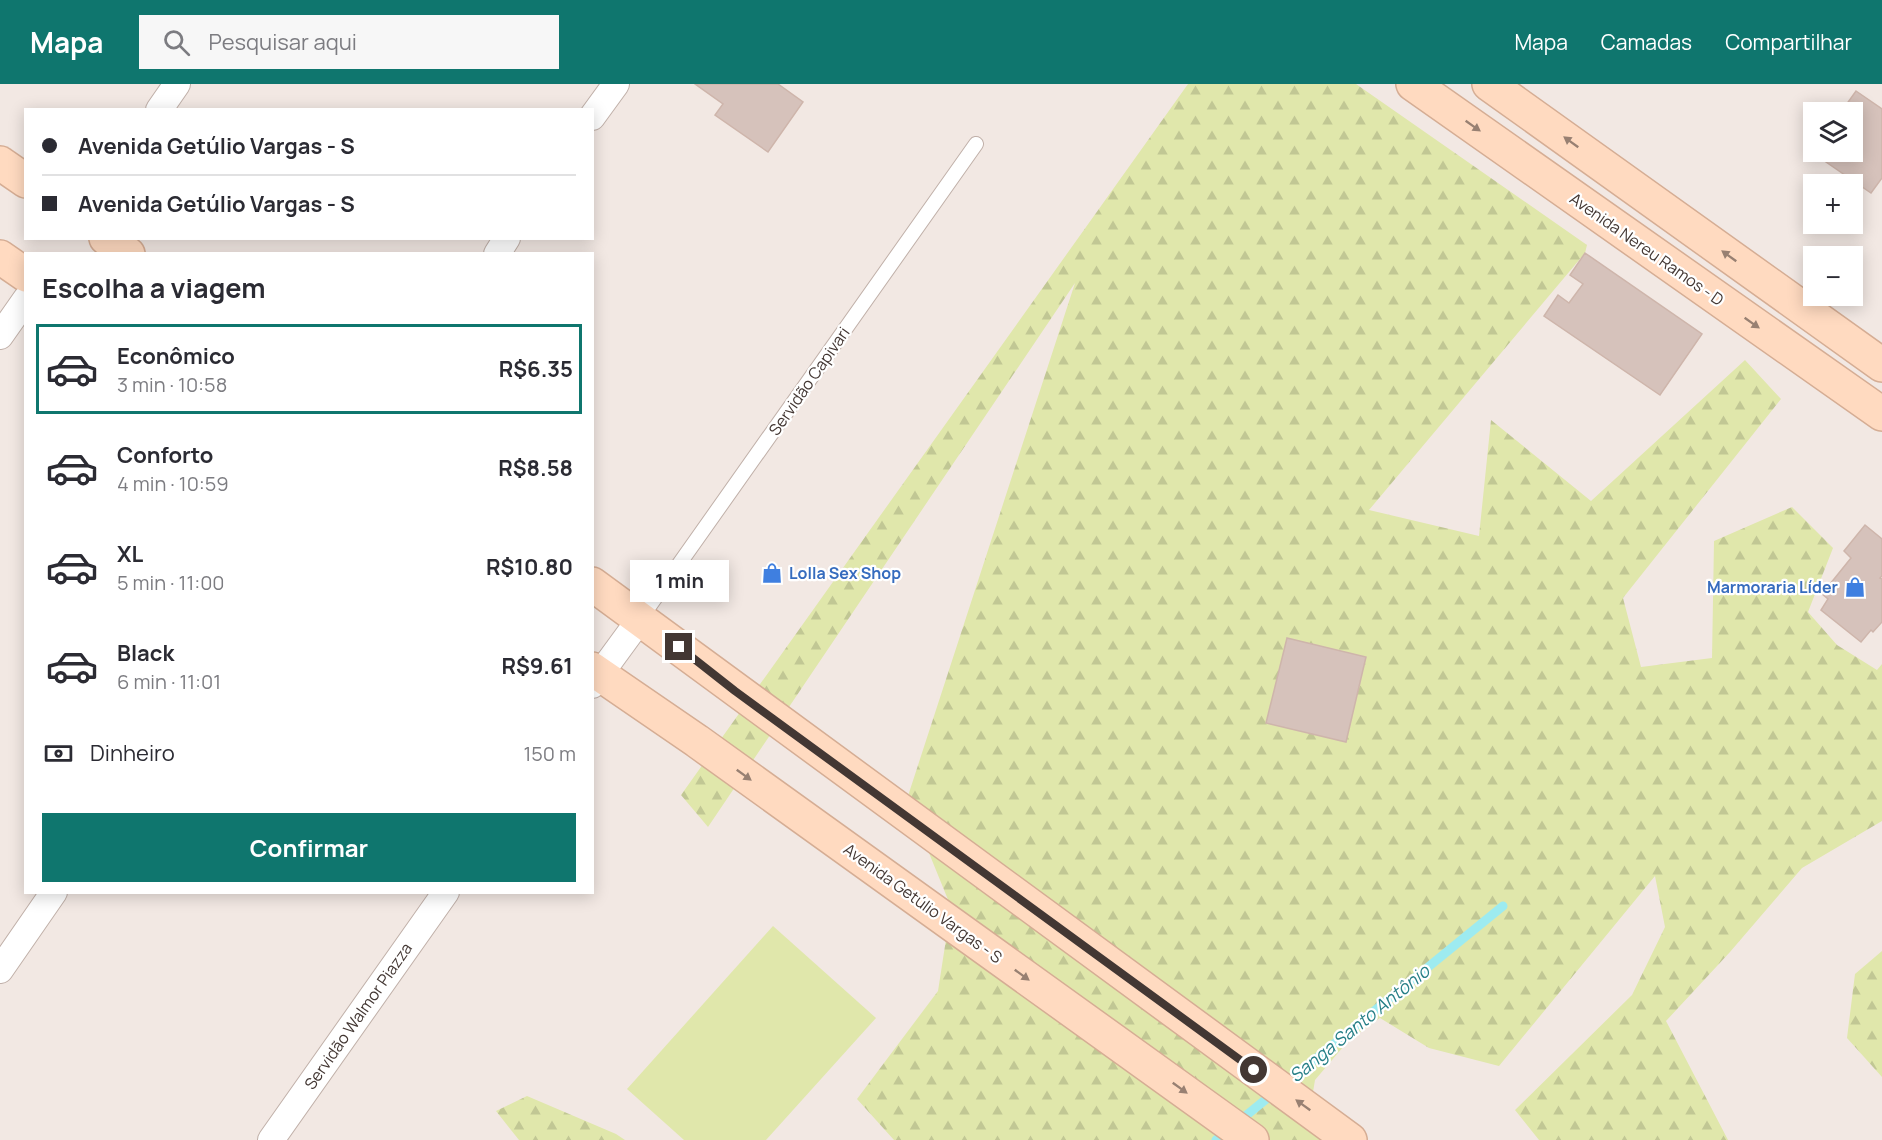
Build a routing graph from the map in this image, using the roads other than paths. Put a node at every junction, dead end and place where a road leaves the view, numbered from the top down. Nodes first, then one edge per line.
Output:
1 (177, 84) edge
2 (616, 84) edge
3 (1413, 84) edge
4 (1489, 84) edge
5 (160, 108) edge
6 (594, 114) edge
7 (976, 144) dead end
8 (0, 163) edge
9 (24, 180) edge
10 (1686, 225) junction
11 (109, 240) edge
12 (125, 252) edge
13 (0, 257) edge
14 (1660, 259) junction
15 (24, 274) edge
16 (24, 302) edge
17 (0, 336) edge
18 (1872, 358) edge
19 (1839, 384) junction
20 (1882, 414) edge
21 (594, 585) edge
22 (641, 618) junction
23 (595, 676) edge
24 (53, 894) edge
25 (445, 894) edge
26 (0, 970) edge
27 (271, 1140) edge
28 (1252, 1140) edge
29 (1350, 1140) edge

1 - 5 street
2 - 6 street
3 -> 14 street, Avenida Nereu Ramos - D
10 -> 4 street
7 - 22 lane, Servidão Capivari
8 - 9 street
10 - 14 street
18 -> 10 street
11 - 12 street
13 - 15 street
14 -> 19 street, Avenida Nereu Ramos - D
16 - 17 street
18 - 19 street
19 - 20 street, Avenida Nereu Ramos - D
21 - 22 street
22 - 23 street
29 -> 22 street
23 -> 28 street, Avenida Getúlio Vargas - S
24 - 26 street
25 - 27 street, Servidão Walmor Piazza

